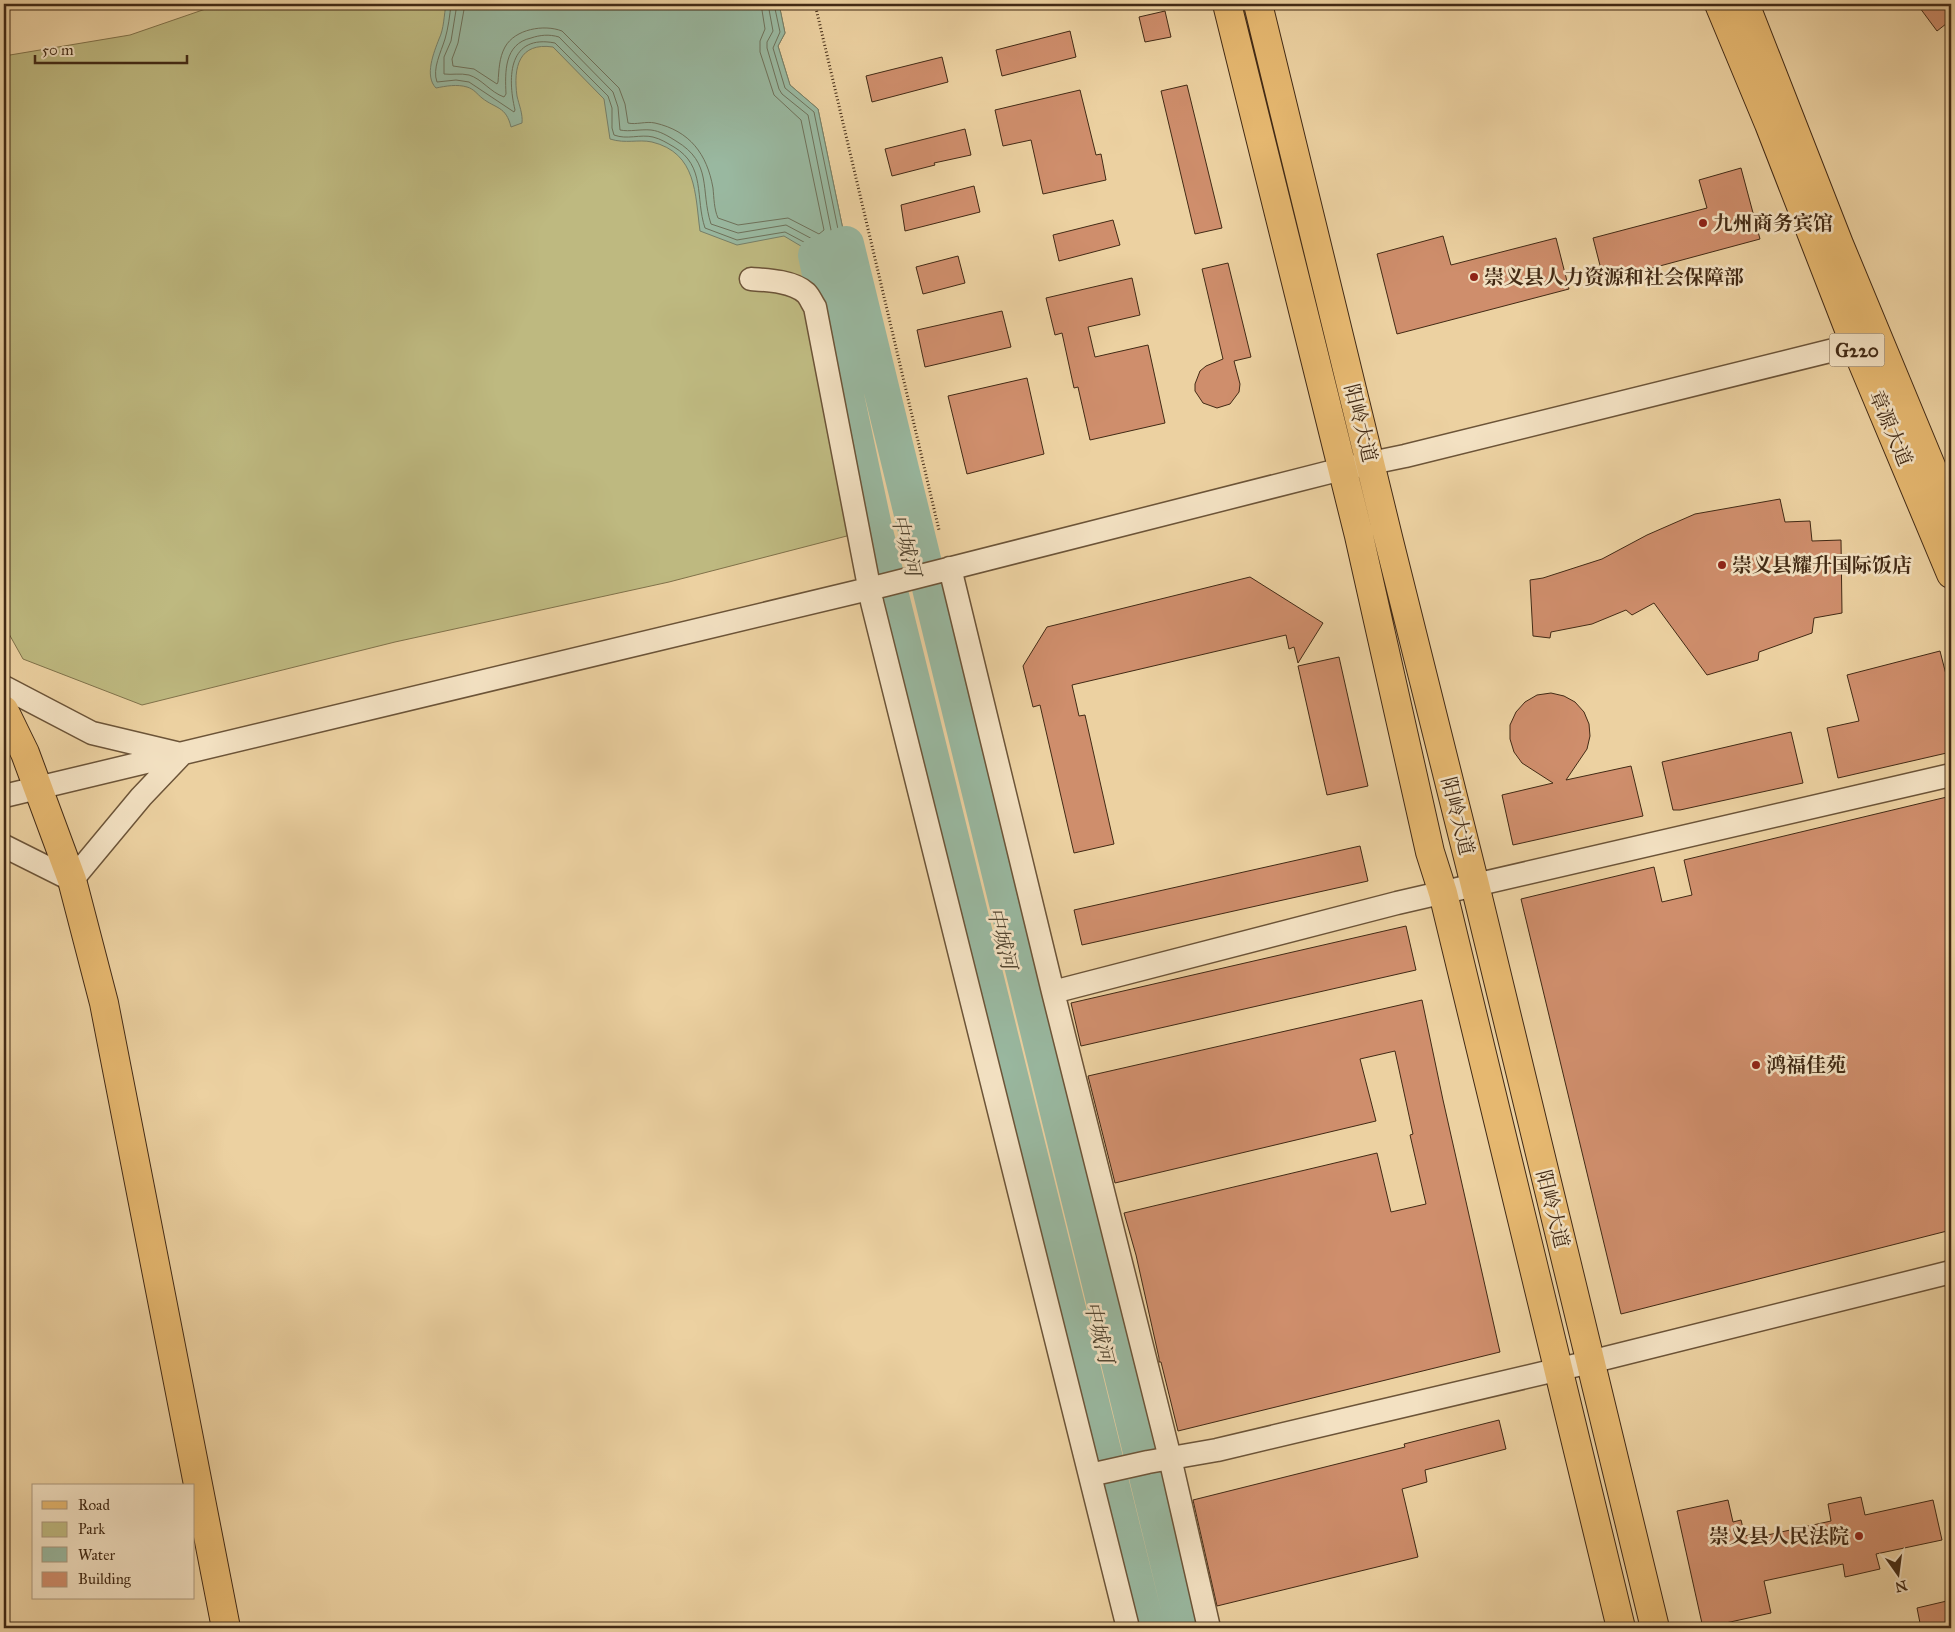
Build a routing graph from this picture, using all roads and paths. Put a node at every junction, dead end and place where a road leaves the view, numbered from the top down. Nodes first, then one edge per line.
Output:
1 (814, 4) edge
2 (1227, 4) edge
3 (1258, 4) edge
4 (1719, 4) edge
5 (1745, 4) edge
6 (751, 279) dead end
7 (1867, 342) junction
8 (1371, 462) junction
9 (1342, 469) junction
10 (1951, 514) edge
11 (939, 530) dead end
12 (943, 570) junction
13 (1951, 574) edge
14 (877, 587) junction
15 (4, 687) edge
16 (4, 710) edge
17 (182, 755) junction
18 (1951, 775) edge
19 (38, 788) junction
20 (4, 796) edge
21 (4, 846) edge
22 (72, 880) junction
23 (1475, 885) junction
24 (1442, 893) junction
25 (1053, 992) junction
26 (1951, 1272) edge
27 (1590, 1362) junction
28 (1559, 1369) junction
29 (1170, 1458) junction
30 (1097, 1473) junction
31 (226, 1628) edge
32 (1128, 1628) edge
33 (1209, 1628) edge
34 (1622, 1628) edge
35 (1655, 1628) edge

1 - 11 path
2 - 9 main road, 阳岭大道
3 - 8 main road, 阳岭大道
4 - 7 main road, 章源大道 / G220
5 - 7 main road, 章源大道 / G220
6 - 14 street
7 - 8 street
7 - 10 main road, 章源大道 / G220
7 - 13 main road, 章源大道 / G220
8 - 9 street
8 - 23 main road, 阳岭大道
9 - 12 street
9 - 24 main road, 阳岭大道
12 - 14 street
12 - 25 street
14 - 17 street
14 - 30 street
15 - 17 street
16 - 19 main road
17 - 19 street
17 - 22 street
18 - 23 street
19 - 20 street
19 - 22 main road
21 - 22 street
22 - 31 main road
23 - 24 street
23 - 27 main road, 阳岭大道
24 - 25 street
24 - 28 main road, 阳岭大道
25 - 29 street
26 - 27 street
27 - 28 street
27 - 35 main road, 阳岭大道
28 - 29 street
28 - 34 main road, 阳岭大道
29 - 30 street
29 - 33 street
30 - 32 street

